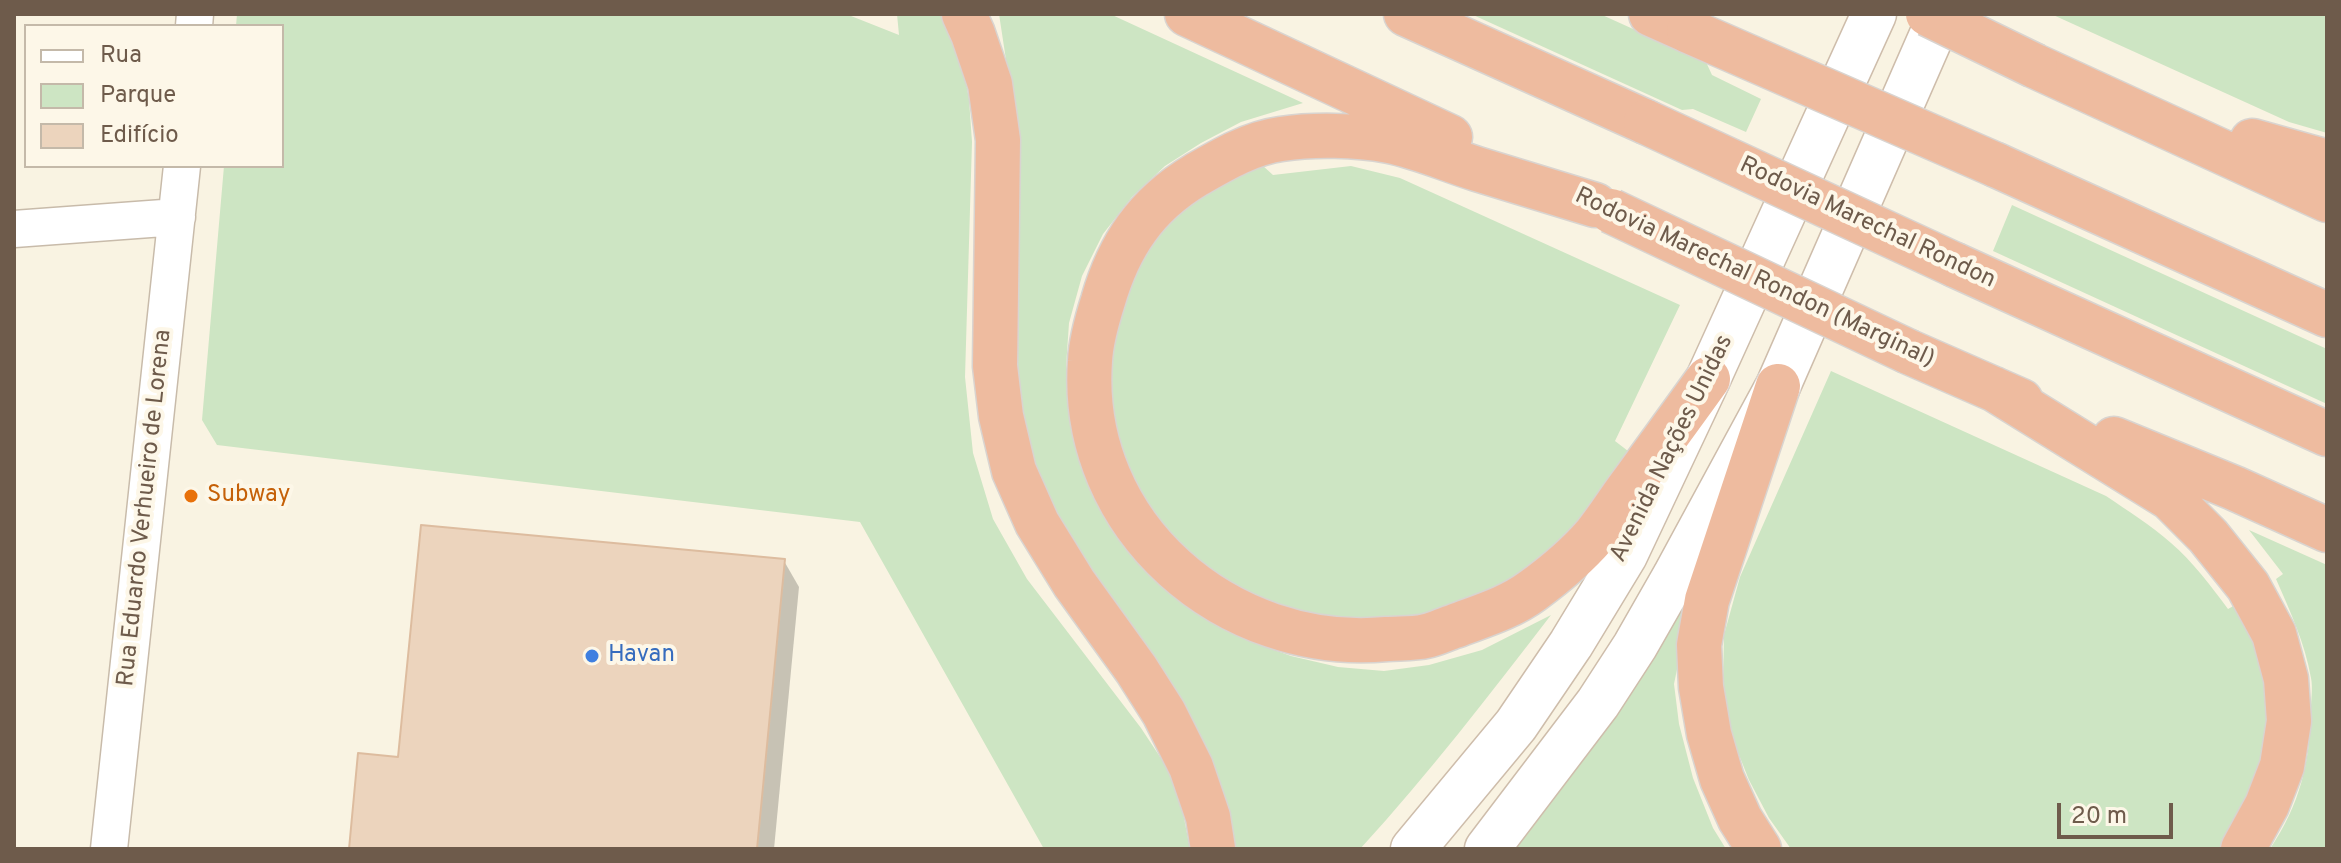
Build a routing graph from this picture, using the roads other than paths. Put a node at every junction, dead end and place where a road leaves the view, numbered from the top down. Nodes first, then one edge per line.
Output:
1 (964, 14) edge
2 (1187, 14) edge
3 (1406, 14) edge
4 (1874, 14) edge
5 (1928, 14) edge
6 (1941, 14) edge
7 (1670, 23) edge
8 (2110, 100) junction
9 (2327, 162) edge
10 (182, 168) edge
11 (2327, 200) edge
12 (1603, 208) junction
13 (177, 217) junction
14 (14, 229) edge
15 (2327, 315) edge
16 (1708, 379) junction
17 (1778, 386) junction
18 (1994, 389) junction
19 (2327, 434) edge
20 (2327, 530) edge
21 (109, 849) edge
22 (1213, 849) edge
23 (1413, 849) edge
24 (1487, 849) edge
25 (1759, 849) edge
26 (2243, 849) edge

1 - 22 highway
2 - 12 highway, Rodovia Marechal Rondon (Marginal)
3 - 19 highway, Rodovia Marechal Rondon, bridge
4 - 16 main road, Avenida Nações Unidas
5 - 8 highway, bridge
6 - 17 main road
7 - 15 highway, bridge
8 - 9 highway
8 - 11 highway
10 - 13 street, Rua Eduardo Verhueiro de Lorena
12 - 16 highway
12 - 18 highway, Rodovia Marechal Rondon (Marginal), bridge
13 - 14 street
13 - 21 street, Rua Eduardo Verhueiro de Lorena
16 - 23 main road, Avenida Nações Unidas
17 - 24 main road
17 - 25 highway
18 - 20 highway, Rodovia Marechal Rondon (Marginal)
18 - 26 highway

